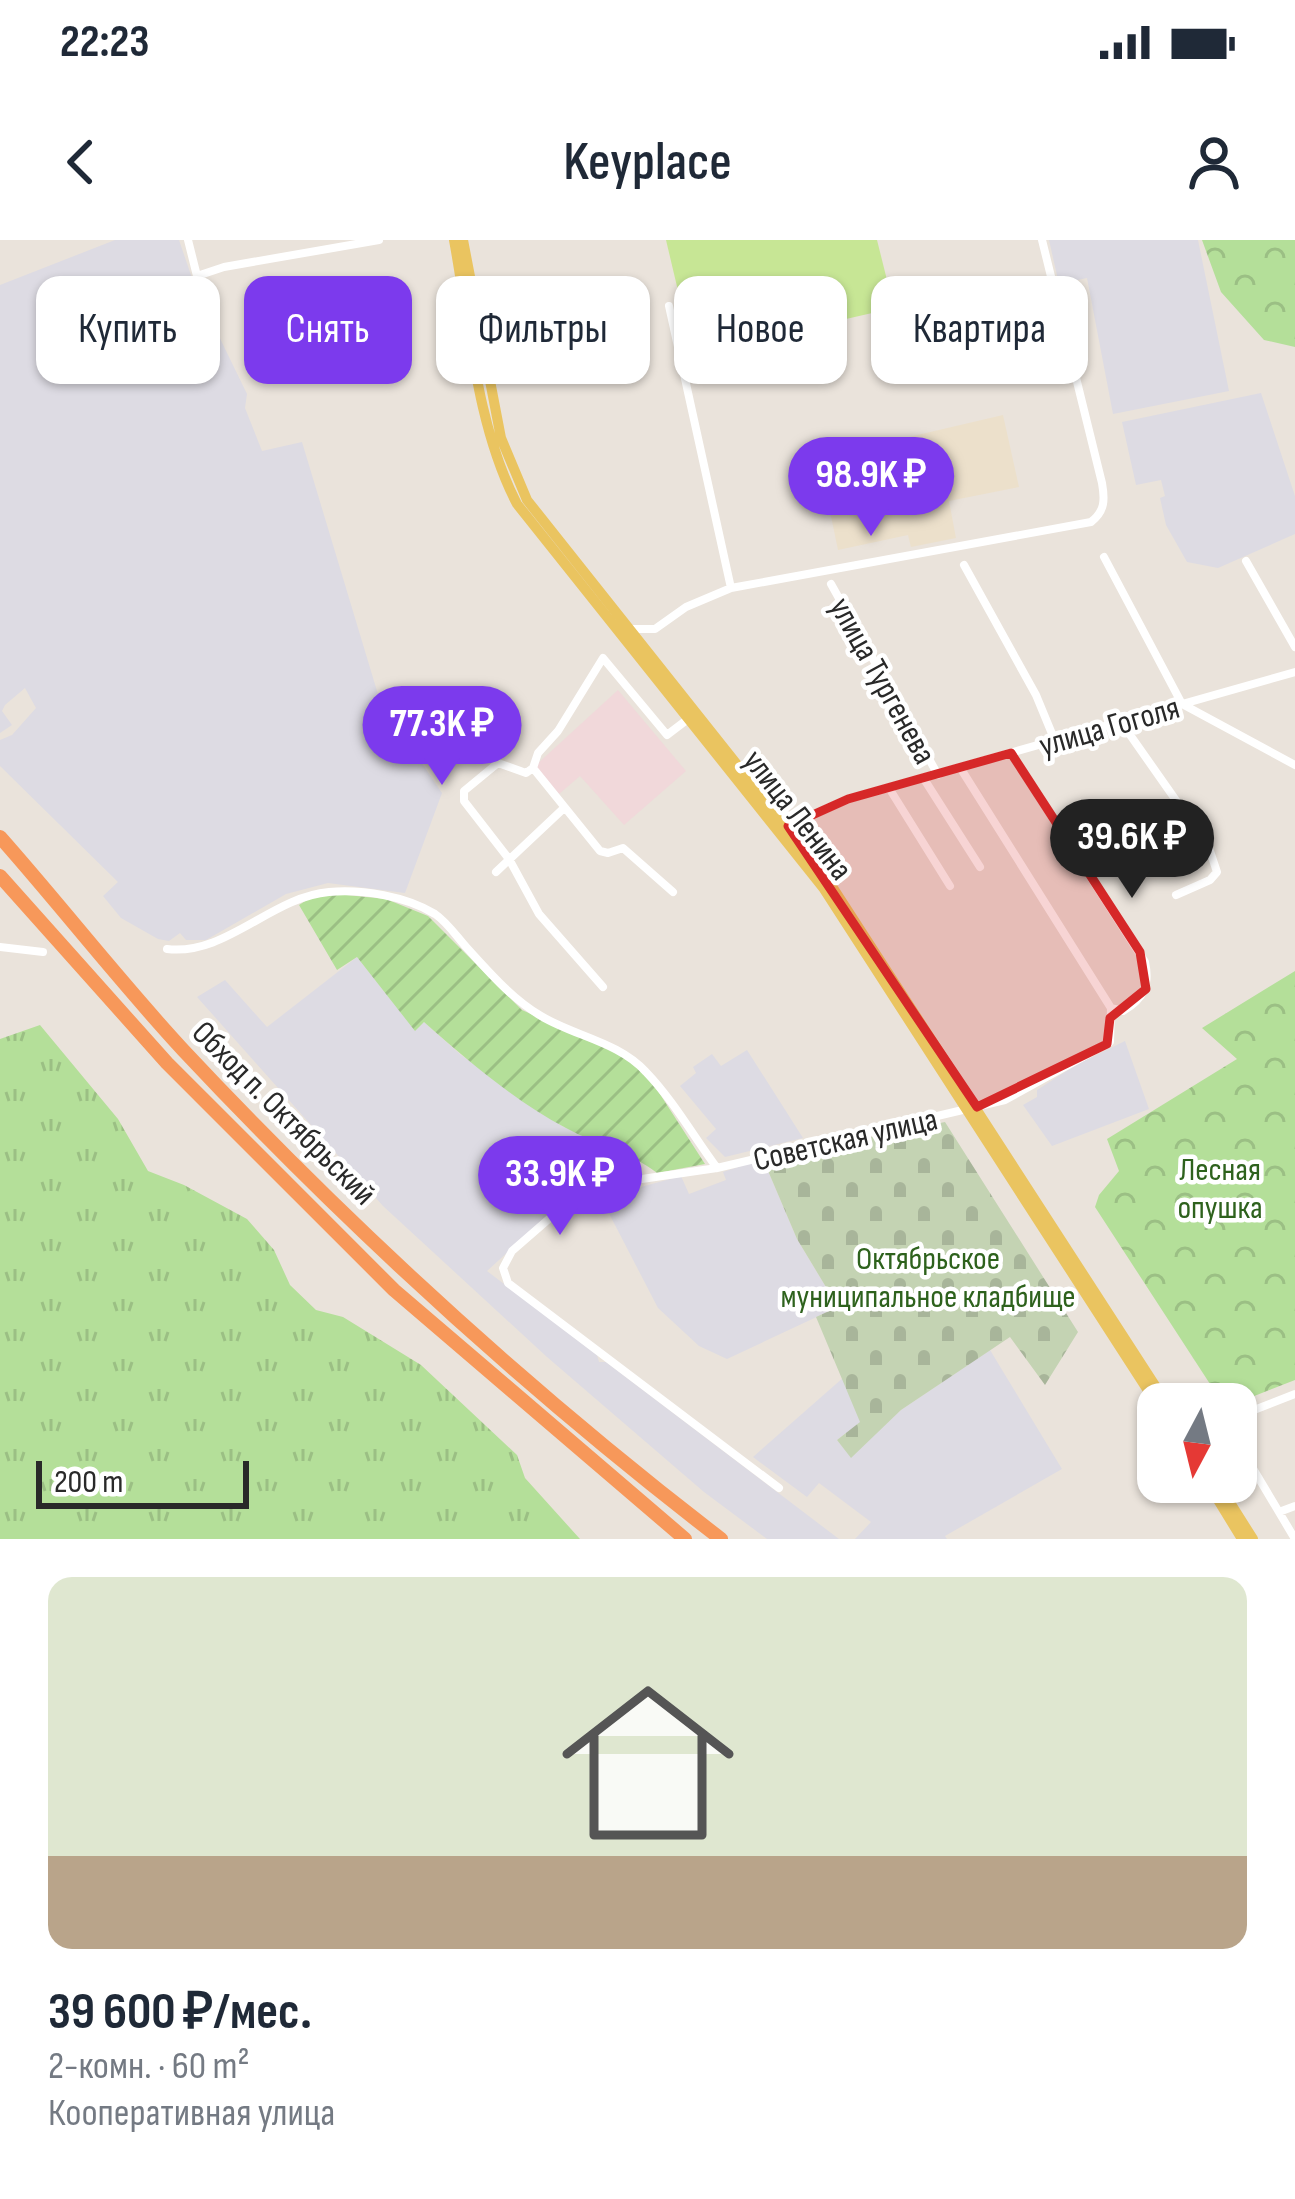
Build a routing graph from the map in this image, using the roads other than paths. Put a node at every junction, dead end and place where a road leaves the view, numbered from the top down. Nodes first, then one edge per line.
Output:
1 (188, 240) edge
2 (379, 240) edge
3 (458, 240) edge
4 (1042, 240) edge
5 (312, 245) edge
6 (669, 306) dead end
7 (1104, 557) dead end
8 (1246, 561) dead end
9 (964, 565) dead end
10 (831, 584) dead end
11 (730, 588) junction
12 (628, 628) junction
13 (655, 629) junction
14 (1295, 647) edge
15 (649, 653) junction
16 (1295, 672) edge
17 (1182, 704) junction
18 (690, 718) junction
19 (1121, 722) junction
20 (1055, 741) junction
21 (1011, 753) junction
22 (1295, 765) edge
23 (533, 768) junction
24 (961, 769) junction
25 (938, 775) junction
26 (924, 779) junction
27 (890, 788) junction
28 (563, 808) junction
29 (788, 826) junction
30 (0, 837) edge
31 (509, 859) junction
32 (980, 867) dead end
33 (496, 872) dead end
34 (0, 876) edge
35 (950, 886) dead end
36 (673, 892) dead end
37 (1176, 895) dead end
38 (0, 947) edge
39 (166, 949) dead end
40 (43, 952) dead end
41 (602, 987) dead end
42 (1111, 1007) junction
43 (972, 1108) junction
44 (716, 1168) junction
45 (1144, 1383) edge
46 (1153, 1383) edge
47 (1295, 1394) edge
48 (1257, 1409) edge
49 (1257, 1475) edge
50 (779, 1488) dead end
51 (1220, 1503) edge
52 (1230, 1503) edge
53 (1295, 1506) edge
54 (1279, 1512) junction
55 (685, 1539) edge
56 (721, 1539) edge
57 (1243, 1539) edge
58 (1253, 1539) edge
59 (1295, 1539) edge

1 - 5 street
2 - 5 street
3 - 12 main road, улица Ленина
3 - 18 main road, улица Ленина
4 - 11 street
6 - 11 street
7 - 17 street
8 - 14 street
9 - 20 street
10 - 25 street, улица Тургенева
11 - 13 street
12 - 13 street
12 - 15 main road, улица Ленина
13 - 15 street
15 - 29 main road, улица Ленина
16 - 17 street, улица Гоголя
17 - 19 street, улица Гоголя
17 - 22 street
18 - 23 street
18 - 43 main road, улица Ленина
19 - 20 street, улица Гоголя
19 - 37 street
20 - 21 street, улица Гоголя
21 - 24 street, улица Гоголя
21 - 42 street
23 - 28 street
23 - 31 street
24 - 25 street, улица Гоголя
24 - 42 street
25 - 26 street, улица Гоголя
26 - 27 street, улица Гоголя
26 - 32 street
27 - 29 street, улица Гоголя
27 - 35 street
28 - 31 street
28 - 36 street
29 - 43 main road, улица Ленина
30 - 56 highway, Обход п. Октябрьский
31 - 33 street
31 - 41 street
34 - 55 highway, Обход п. Октябрьский
38 - 40 street
39 - 44 street
42 - 43 street, Советская улица
43 - 44 street, Советская улица
43 - 45 main road, улица Ленина
43 - 46 main road, улица Ленина
44 - 50 street, Советская улица
47 - 48 street
49 - 54 street
51 - 57 main road
52 - 58 main road
53 - 54 street
54 - 59 street

